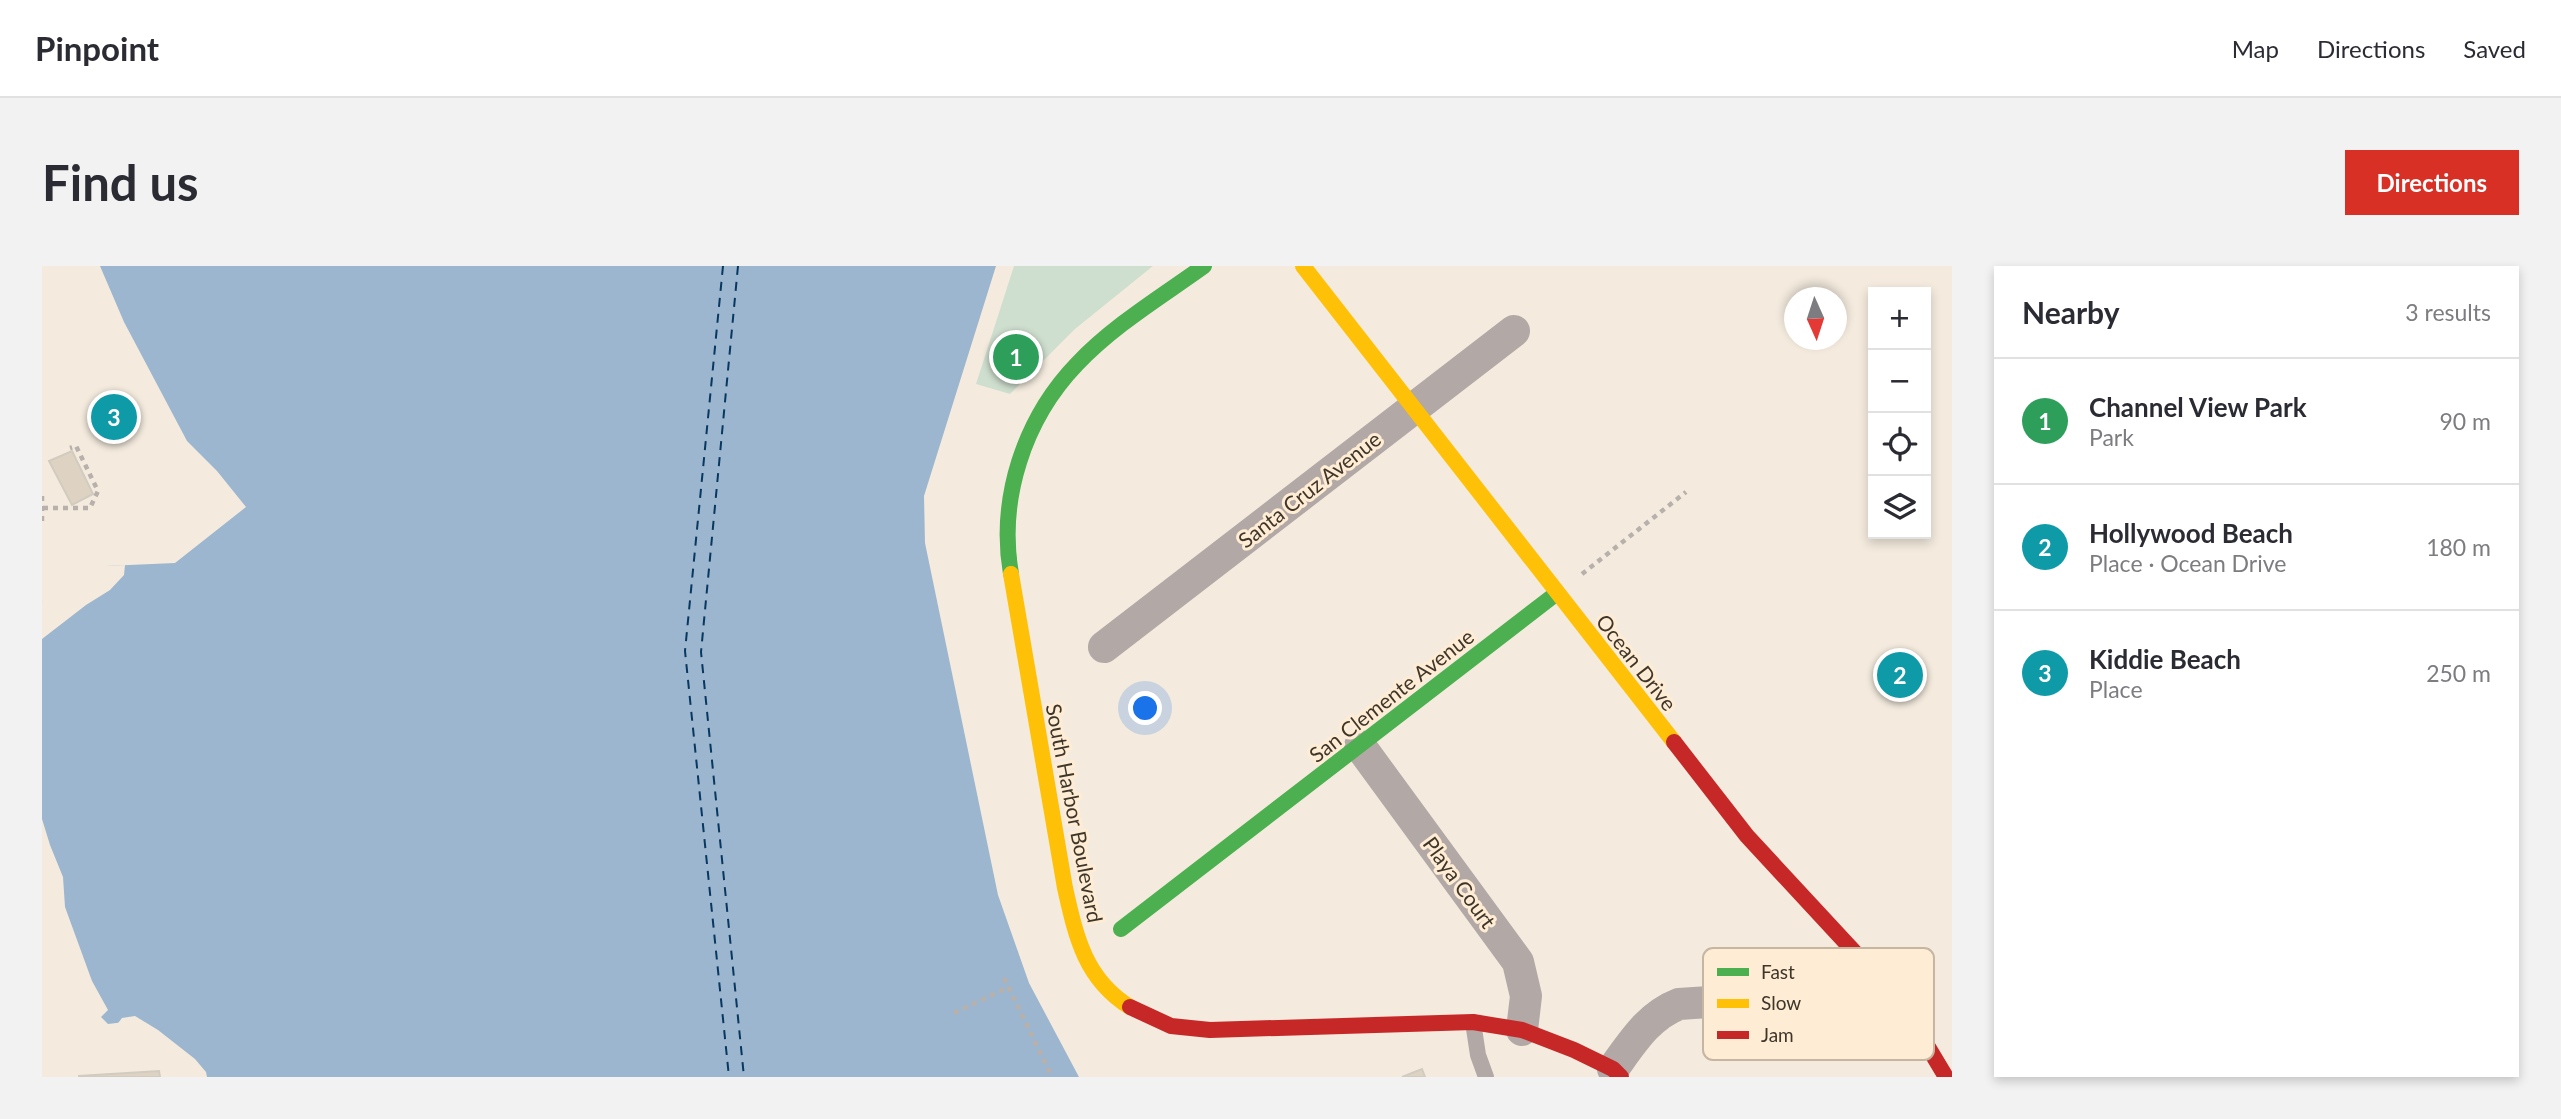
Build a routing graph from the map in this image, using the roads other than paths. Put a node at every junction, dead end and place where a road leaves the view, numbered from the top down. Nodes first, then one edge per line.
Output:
1 (1204, 266) edge
2 (1303, 266) edge
3 (1514, 331) dead end
4 (1414, 407) junction
5 (1557, 593) junction
6 (1104, 648) dead end
7 (1360, 747) junction
8 (1121, 929) dead end
9 (1851, 948) edge
10 (1703, 1002) edge
11 (1473, 1022) junction
12 (1522, 1030) junction
13 (1934, 1057) edge
14 (1617, 1073) edge
15 (1486, 1077) edge
16 (1946, 1077) edge

1 - 11 street, South Harbor Boulevard
2 - 4 street, Ocean Drive
3 - 4 street, Santa Cruz Avenue
4 - 5 street, Ocean Drive
4 - 6 street, Santa Cruz Avenue
5 - 7 street, San Clemente Avenue
5 - 9 street, Ocean Drive
7 - 8 street, San Clemente Avenue
7 - 12 street, Playa Court
10 - 14 street
11 - 12 street, South Harbor Boulevard
11 - 15 lane
12 - 14 street, South Harbor Boulevard
13 - 16 street, Ocean Drive

